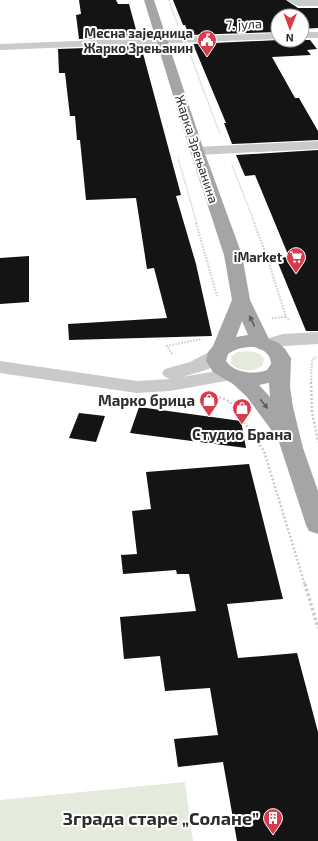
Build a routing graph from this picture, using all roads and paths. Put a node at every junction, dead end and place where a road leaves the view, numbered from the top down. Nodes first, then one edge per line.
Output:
1 (149, 0) edge
2 (169, 0) edge
3 (292, 0) edge
4 (318, 3) edge
5 (270, 36) edge
6 (184, 40) junction
7 (163, 42) junction
8 (0, 47) edge
9 (318, 145) edge
10 (226, 149) junction
11 (197, 151) junction
12 (241, 300) junction
13 (290, 322) dead end
14 (318, 338) edge
15 (318, 342) edge
16 (263, 344) junction
17 (219, 352) junction
18 (318, 356) edge
19 (280, 363) junction
20 (0, 367) edge
21 (234, 376) junction
22 (99, 380) junction
23 (289, 438) junction
24 (318, 442) edge
25 (318, 525) edge

1 - 7 main road, Жарка Зрењанина
2 - 6 path
3 - 4 street
5 - 6 street, 7. јула
6 - 7 street, 7. јула
6 - 10 path
7 - 8 street, 7. јула
7 - 11 main road, Жарка Зрењанина
9 - 10 street
10 - 11 street
10 - 13 path
11 - 12 main road, Жарка Зрењанина
16 -> 12 main road, Жарка Зрењанина
12 - 17 main road
14 - 16 street
15 - 19 street
16 - 17 main road
16 - 19 main road, Жарка Зрењанина
17 - 21 main road
17 - 22 street
18 - 24 path
19 - 21 main road
19 - 23 main road
20 - 22 street
21 - 22 street
21 -> 23 main road
23 - 25 main road

